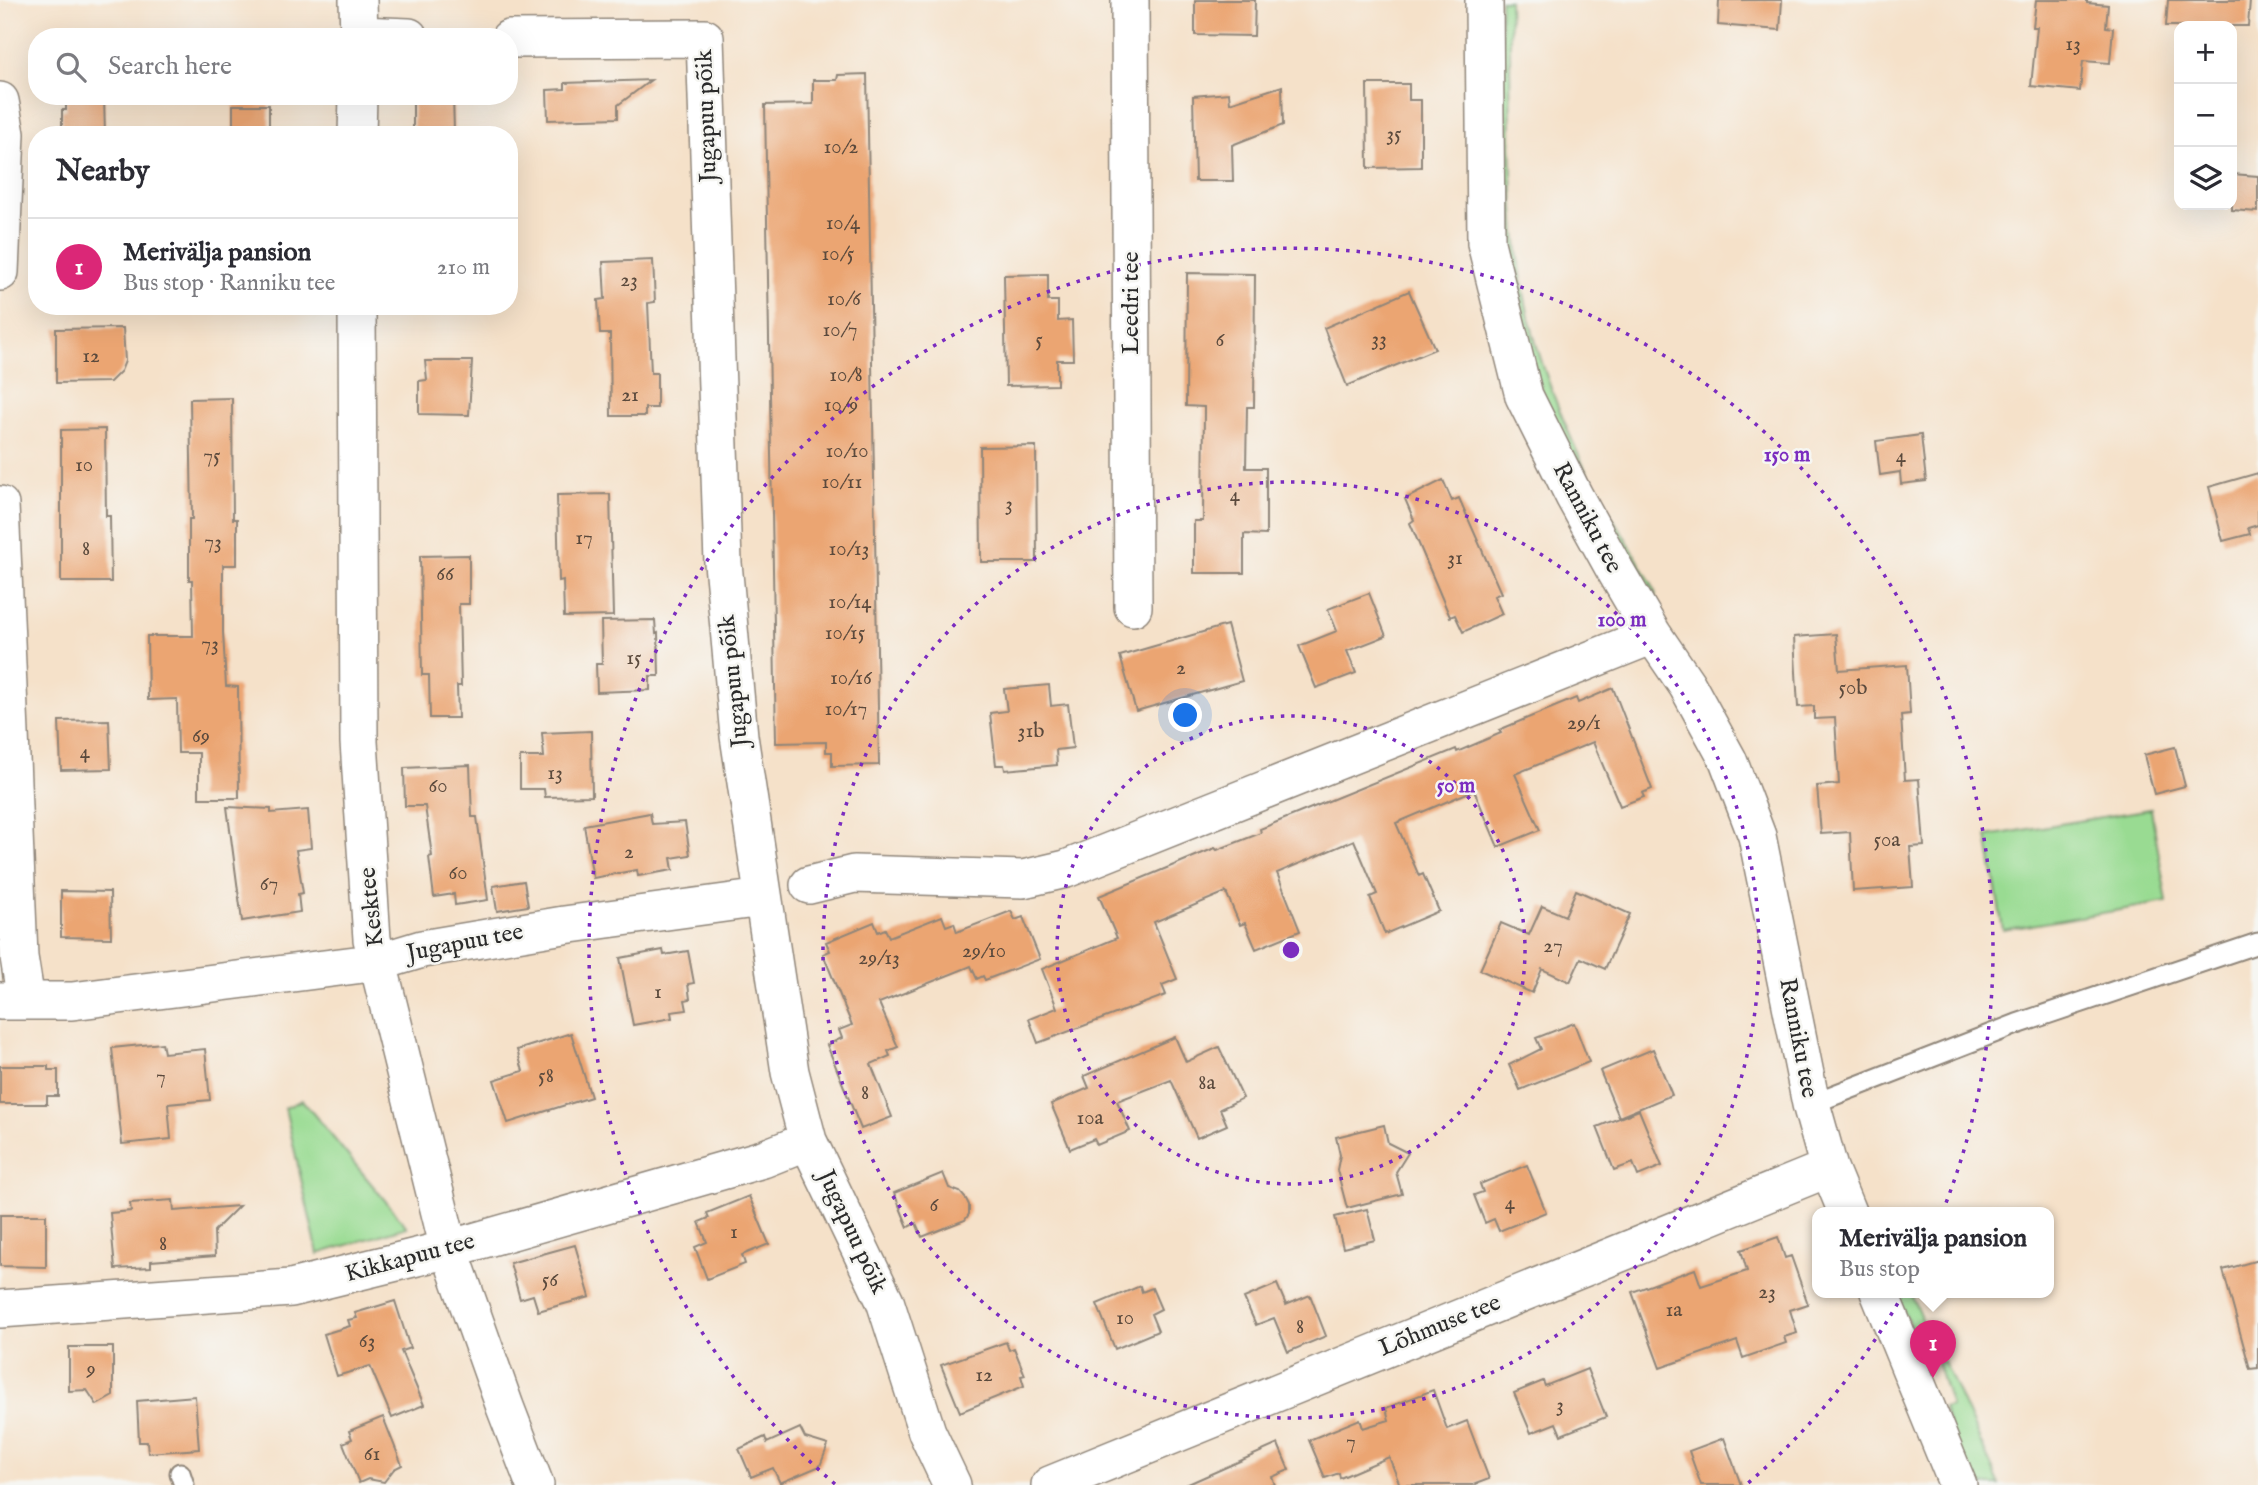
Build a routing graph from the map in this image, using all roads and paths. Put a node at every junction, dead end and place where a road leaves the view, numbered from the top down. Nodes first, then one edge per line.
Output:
1 (1130, 0) edge
2 (1484, 0) edge
3 (518, 39) edge
4 (0, 101) edge
5 (358, 105) edge
6 (357, 126) edge
7 (0, 272) edge
8 (357, 315) edge
9 (0, 505) edge
10 (1133, 607) dead end
11 (1653, 635) junction
12 (5, 723) edge
13 (809, 885) dead end
14 (762, 898) junction
15 (2258, 943) edge
16 (379, 962) junction
17 (13, 1001) edge
18 (1811, 1104) junction
19 (808, 1141) junction
20 (1829, 1168) junction
21 (1845, 1207) edge
22 (449, 1249) junction
23 (1881, 1298) edge
24 (0, 1309) edge
25 (535, 1485) edge
26 (952, 1485) edge
27 (1050, 1485) edge
28 (1958, 1485) edge

1 - 10 street, Leedri tee
2 - 11 street, Ranniku tee
3 - 14 street, Jugapuu põik
4 - 7 street
5 - 6 street
8 - 16 street, Kesktee
9 - 12 street
11 - 13 street
11 - 18 street, Ranniku tee
12 - 17 street
14 - 16 street, Jugapuu tee
14 - 19 street, Jugapuu põik
15 - 18 lane
16 - 17 street, Jugapuu tee
16 - 22 street, Kesktee
18 - 20 street, Ranniku tee
19 - 22 street, Kikkapuu tee
19 - 26 street, Jugapuu põik
20 - 21 street, Ranniku tee
20 - 27 street, Lõhmuse tee
22 - 24 street, Kikkapuu tee
22 - 25 street, Kesktee
23 - 28 street

